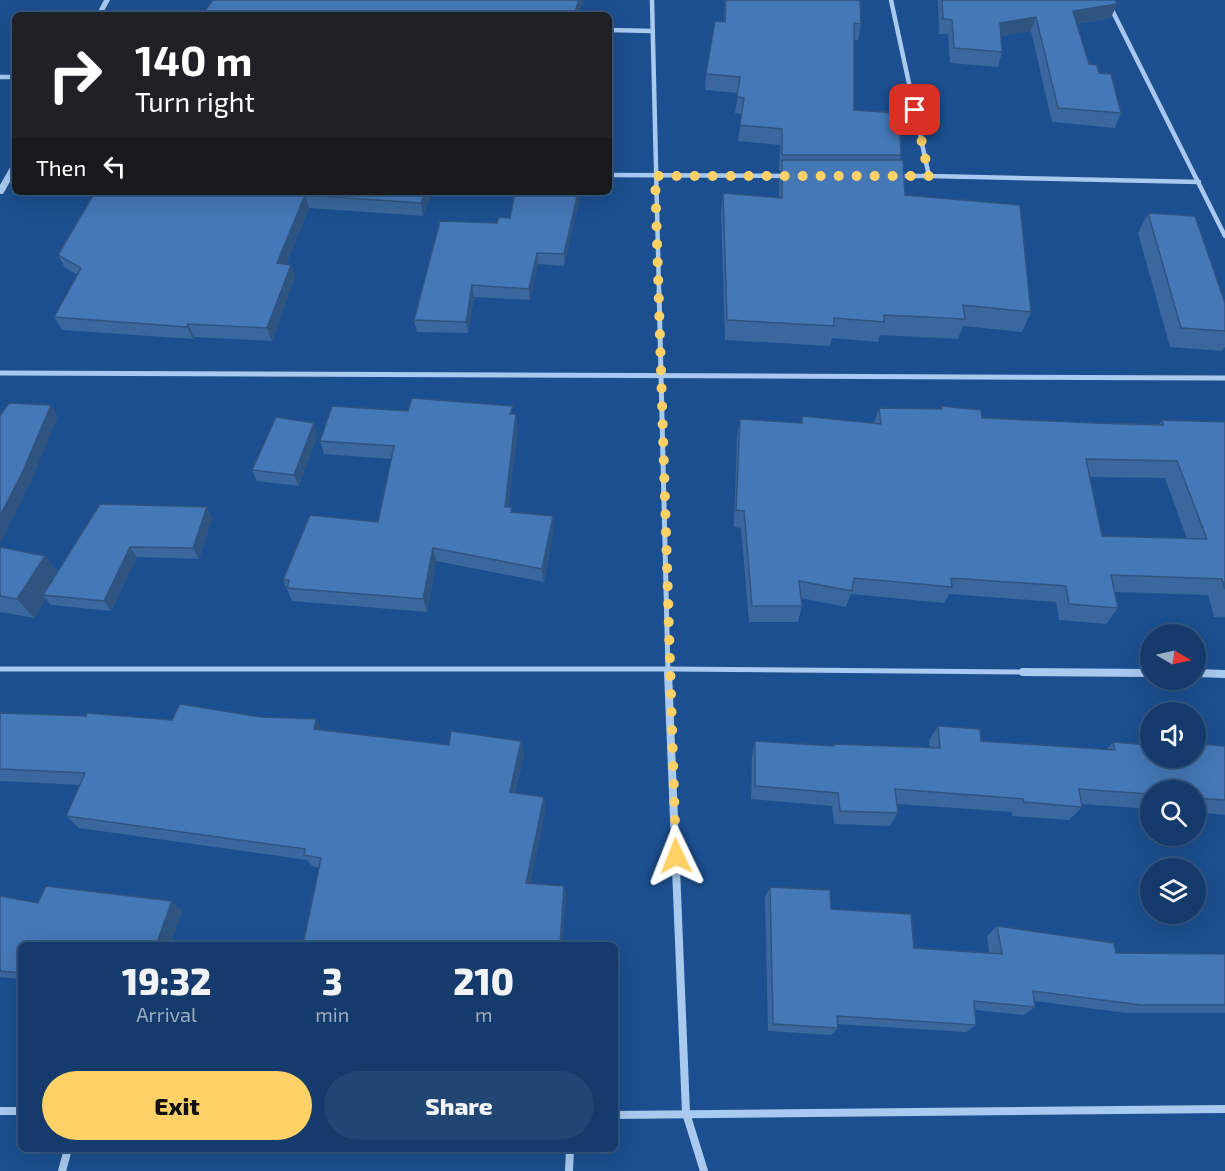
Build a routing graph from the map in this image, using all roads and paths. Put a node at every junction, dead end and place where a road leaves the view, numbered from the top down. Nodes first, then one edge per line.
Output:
1 (652, 0) edge
2 (891, 0) edge
3 (1107, 0) edge
4 (612, 30) edge
5 (652, 31) junction
6 (12, 172) edge
7 (612, 175) edge
8 (655, 176) junction
9 (798, 176) edge
10 (894, 176) edge
11 (929, 176) junction
12 (1199, 182) junction
13 (0, 192) edge
14 (1225, 236) edge
15 (0, 373) edge
16 (660, 374) junction
17 (1225, 378) edge
18 (0, 669) edge
19 (668, 669) junction
20 (1140, 673) edge
21 (1206, 673) edge
22 (1225, 674) edge
23 (1225, 1109) edge
24 (0, 1111) edge
25 (18, 1111) edge
26 (687, 1113) junction
27 (618, 1115) edge
28 (67, 1152) edge
29 (570, 1152) edge
30 (62, 1171) edge
31 (569, 1171) edge
32 (704, 1171) edge

1 - 5 street
2 - 11 street
3 - 12 street
4 - 5 street
5 - 8 street
6 - 13 street
7 - 8 street
8 - 9 street
8 - 16 street
10 - 11 street
11 - 12 street
12 - 14 street
15 - 16 street
16 - 17 street
16 - 19 street
18 - 19 street
19 - 20 street
19 - 26 street
21 - 22 street
23 - 26 street
24 - 25 street
26 - 27 street
26 - 32 street
28 - 30 street
29 - 31 street

